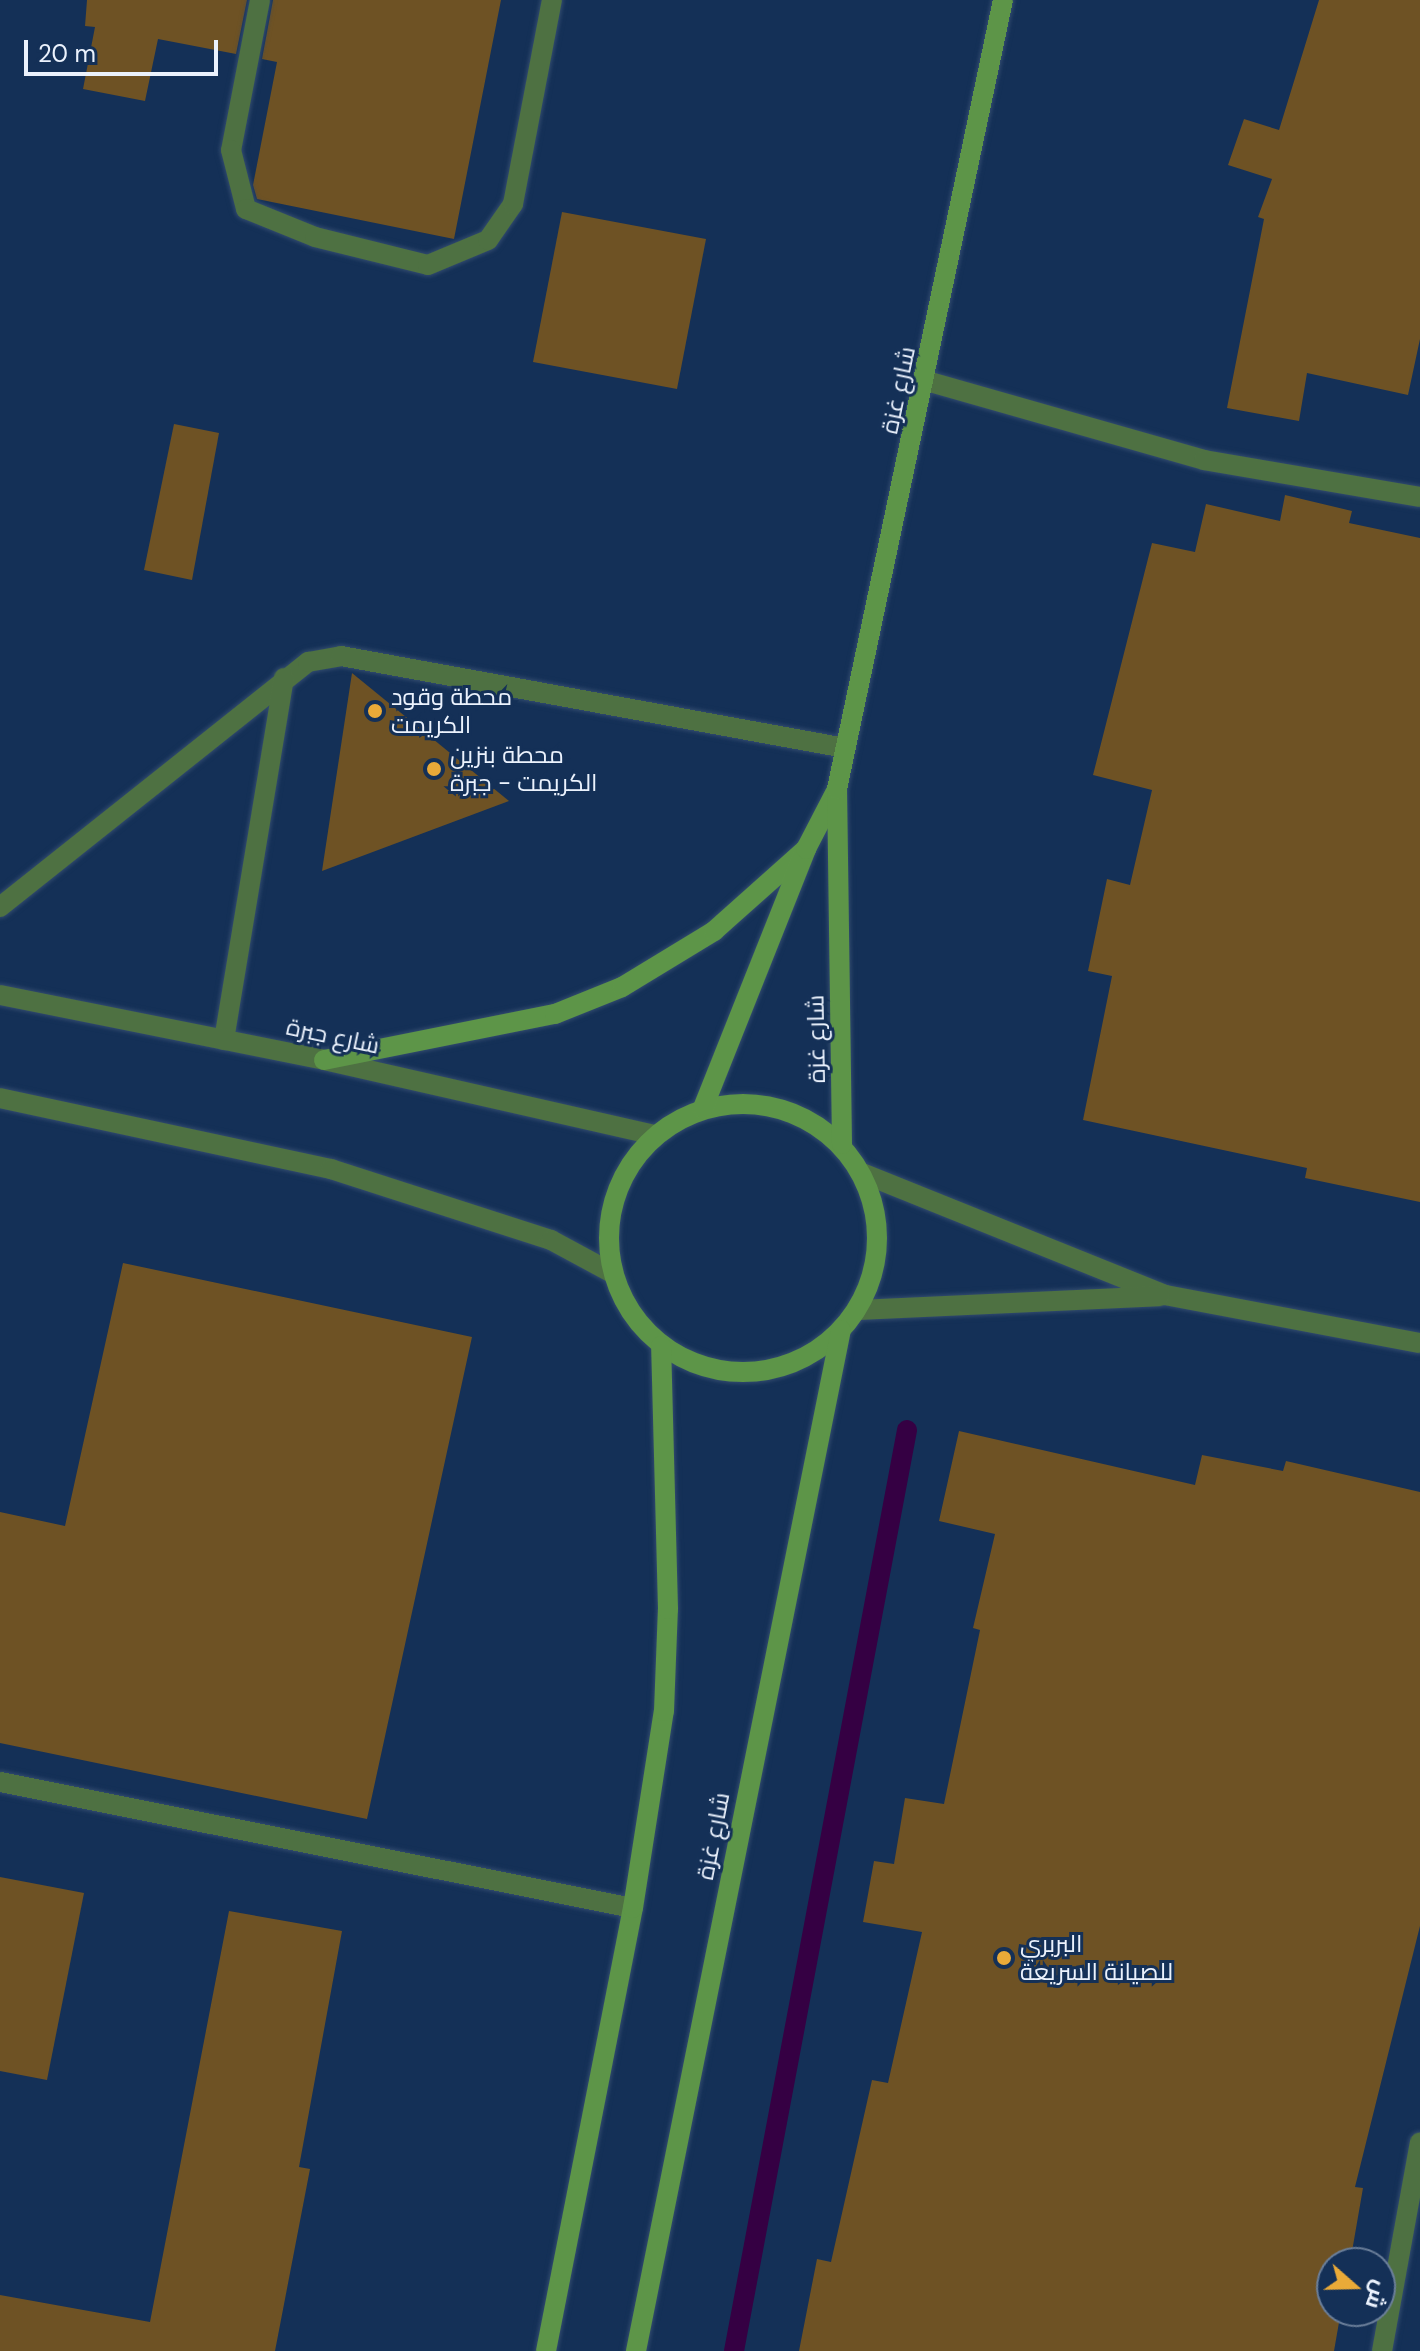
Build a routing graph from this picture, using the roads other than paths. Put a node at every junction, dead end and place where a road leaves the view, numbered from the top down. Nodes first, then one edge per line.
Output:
1 (260, 0) edge
2 (552, 0) edge
3 (1003, 0) edge
4 (927, 381) junction
5 (1420, 497) edge
6 (284, 678) junction
7 (845, 748) junction
8 (837, 789) junction
9 (806, 849) junction
10 (0, 907) edge
11 (0, 995) edge
12 (224, 1040) junction
13 (324, 1060) junction
14 (0, 1098) edge
15 (703, 1108) junction
16 (655, 1135) junction
17 (842, 1144) junction
18 (862, 1173) junction
19 (612, 1273) junction
20 (1165, 1295) junction
21 (857, 1310) junction
22 (841, 1330) junction
23 (1420, 1343) edge
24 (661, 1346) junction
25 (0, 1782) edge
26 (633, 1908) junction
27 (1420, 2142) edge
28 (546, 2351) edge
29 (636, 2351) edge
30 (1382, 2351) edge

1 - 2 street
3 - 4 main road, شارع غزة
4 - 5 street
4 - 7 main road, شارع غزة
6 - 7 street
6 - 10 street
6 - 12 street
7 - 8 main road, شارع غزة
8 - 9 main road, شارع غزة
8 - 17 main road, شارع غزة
9 - 13 main road
9 - 15 main road, شارع غزة
11 - 12 street, شارع جبرة
12 - 13 street, شارع جبرة
13 - 16 street, شارع جبرة
14 - 19 street
15 - 16 main road
15 - 17 main road
16 - 19 main road
17 - 18 main road
18 - 20 street
18 - 21 main road
19 - 24 main road
20 - 21 street
20 - 23 street
21 - 22 main road
22 - 24 main road
22 - 29 main road, شارع غزة
24 - 26 main road
25 - 26 street
26 - 28 main road
27 - 30 street

